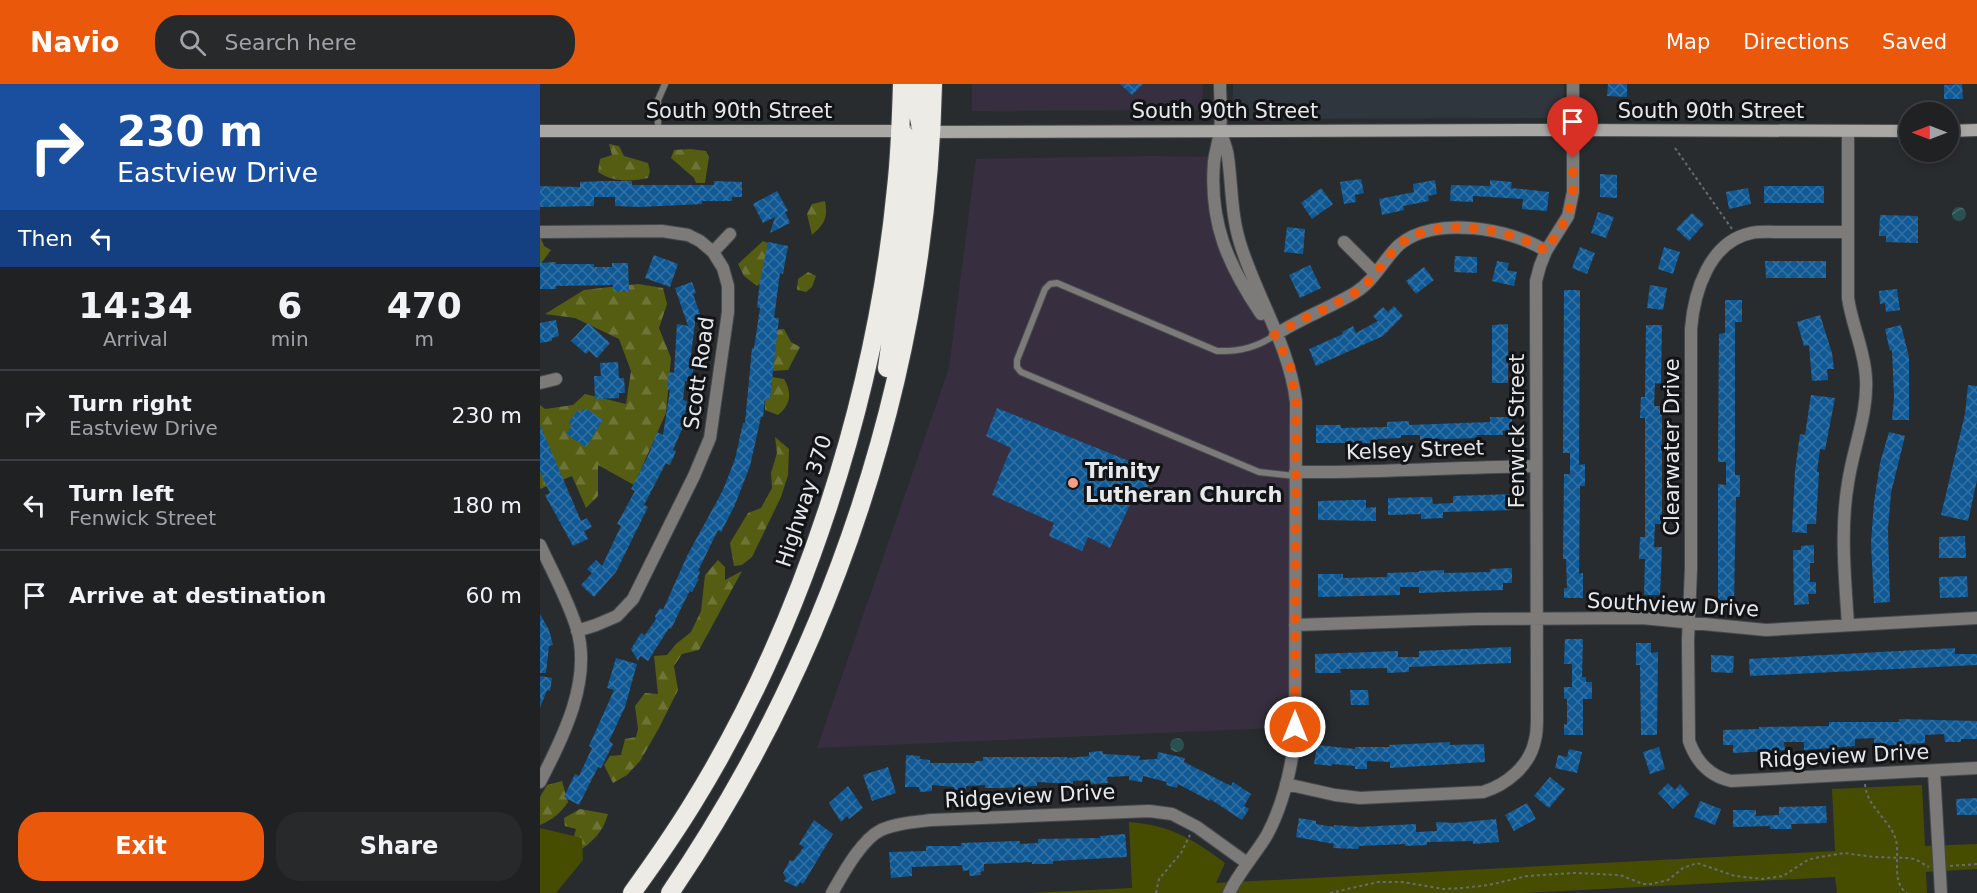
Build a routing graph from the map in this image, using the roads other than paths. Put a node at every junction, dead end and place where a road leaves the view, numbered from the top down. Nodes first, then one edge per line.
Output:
1 (665, 84) edge
2 (902, 84) edge
3 (916, 84) edge
4 (933, 84) edge
5 (1220, 84) edge
6 (1573, 84) edge
7 (658, 130) junction
8 (1573, 130) junction
9 (1959, 130) edge
10 (1977, 130) edge
11 (540, 131) edge
12 (900, 131) junction
13 (1220, 131) junction
14 (1848, 131) junction
15 (1899, 131) edge
16 (927, 132) junction
17 (540, 232) edge
18 (1848, 232) junction
19 (730, 234) dead end
20 (1344, 242) dead end
21 (1546, 251) junction
22 (713, 252) junction
23 (1375, 273) junction
24 (1275, 335) junction
25 (556, 379) dead end
26 (540, 383) edge
27 (874, 461) junction
28 (1536, 466) junction
29 (1295, 474) junction
30 (540, 545) edge
31 (1977, 618) edge
32 (1537, 619) junction
33 (1689, 622) junction
34 (1295, 625) junction
35 (1848, 625) junction
36 (578, 631) junction
37 (540, 753) edge
38 (552, 759) junction
39 (1977, 768) edge
40 (1935, 771) junction
41 (1713, 775) joint
42 (540, 782) edge
43 (1286, 784) junction
44 (1247, 862) junction
45 (632, 893) edge
46 (670, 893) edge
47 (832, 893) edge
48 (1229, 893) edge
49 (1941, 893) edge

1 - 7 lane
2 - 12 highway, Highway 370
3 - 16 highway
4 - 16 highway
5 - 13 street
6 - 8 street, Fenwick Street
7 - 11 street, South 90th Street
7 - 12 street, South 90th Street
8 - 13 street, South 90th Street
8 - 14 street, South 90th Street
8 - 21 street, Fenwick Street
9 - 10 street
12 - 16 street, South 90th Street
12 - 27 highway
12 - 45 highway, Highway 370
13 - 16 street, South 90th Street
13 - 24 street
14 - 15 street, South 90th Street
14 - 18 street
16 - 27 highway
17 - 22 street, Scott Road
18 - 33 street, Clearwater Drive
18 - 35 street
19 - 22 street
20 - 23 street
21 - 23 street
21 - 28 street, Fenwick Street
22 - 36 street, Scott Road
23 - 24 street
24 - 29 street
24 - 29 lane
25 - 26 street
27 - 46 highway
28 - 29 street, Kelsey Street
28 - 32 street, Fenwick Street
29 - 34 street
30 - 36 street
31 - 35 street, Southview Drive
32 - 33 street, Southview Drive
32 - 34 street, Southview Drive
32 - 43 street, Fenwick Street
33 - 35 street, Southview Drive
33 - 41 street, Clearwater Drive
34 - 43 street
36 - 38 street
37 - 38 street
38 - 42 street
39 - 40 street, Ridgeview Drive
40 - 41 street, Ridgeview Drive
40 - 49 street
43 - 44 street
44 - 47 street, Ridgeview Drive
44 - 48 street

